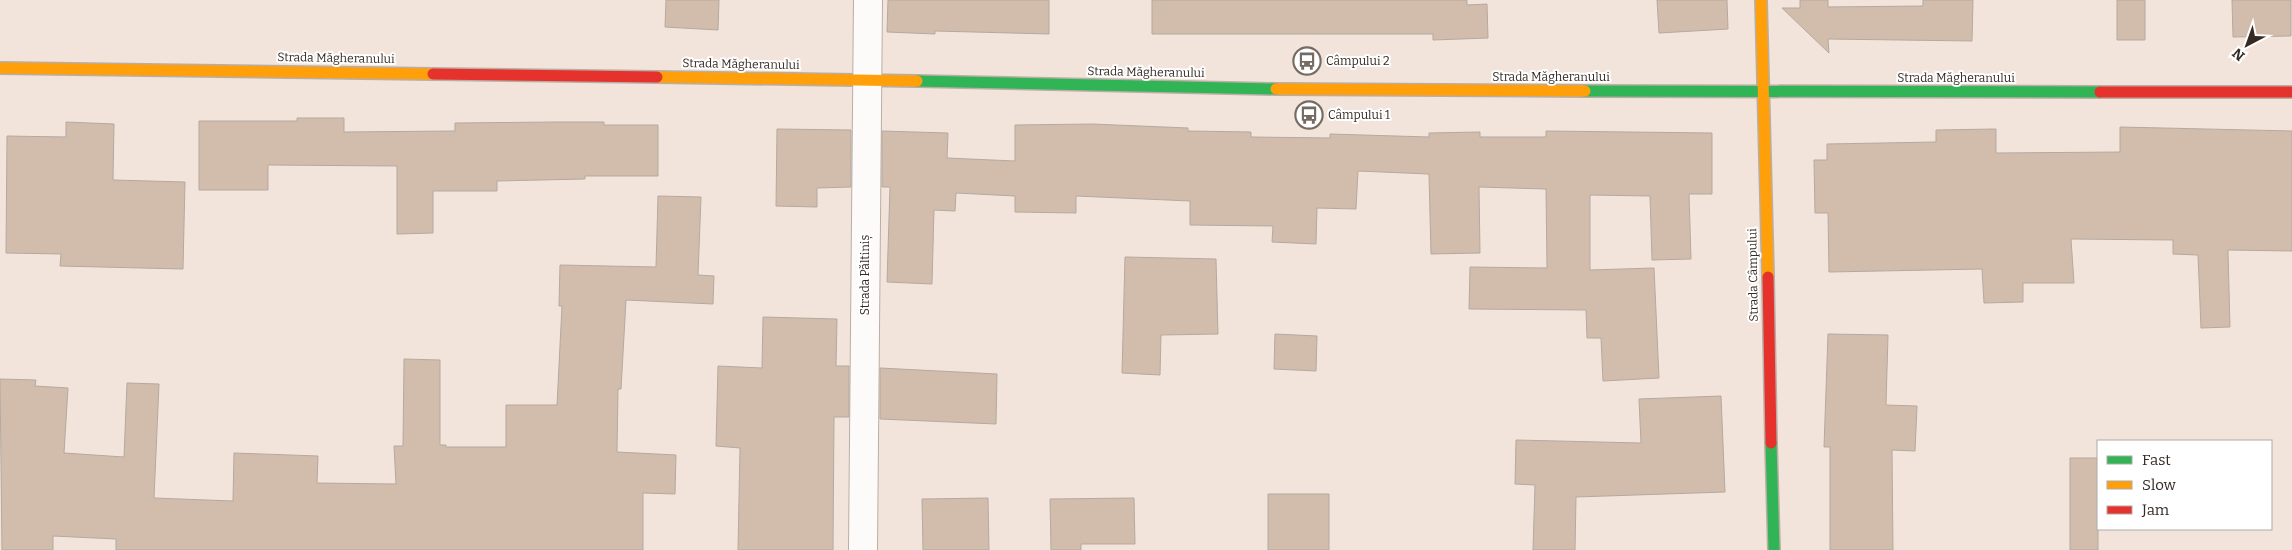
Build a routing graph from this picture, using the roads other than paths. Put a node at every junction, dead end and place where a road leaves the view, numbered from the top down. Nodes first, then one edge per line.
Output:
1 (868, 0) edge
2 (1761, 0) edge
3 (0, 68) edge
4 (867, 80) junction
5 (1763, 90) junction
6 (2292, 92) edge
7 (863, 550) edge
8 (1774, 550) edge

1 - 4 street, Strada Păltiniș
2 - 5 street, Strada Câmpului
3 - 4 street, Strada Măgheranului
4 - 5 street, Strada Măgheranului
4 - 7 street, Strada Păltiniș
5 - 6 street, Strada Măgheranului
5 - 8 street, Strada Câmpului

